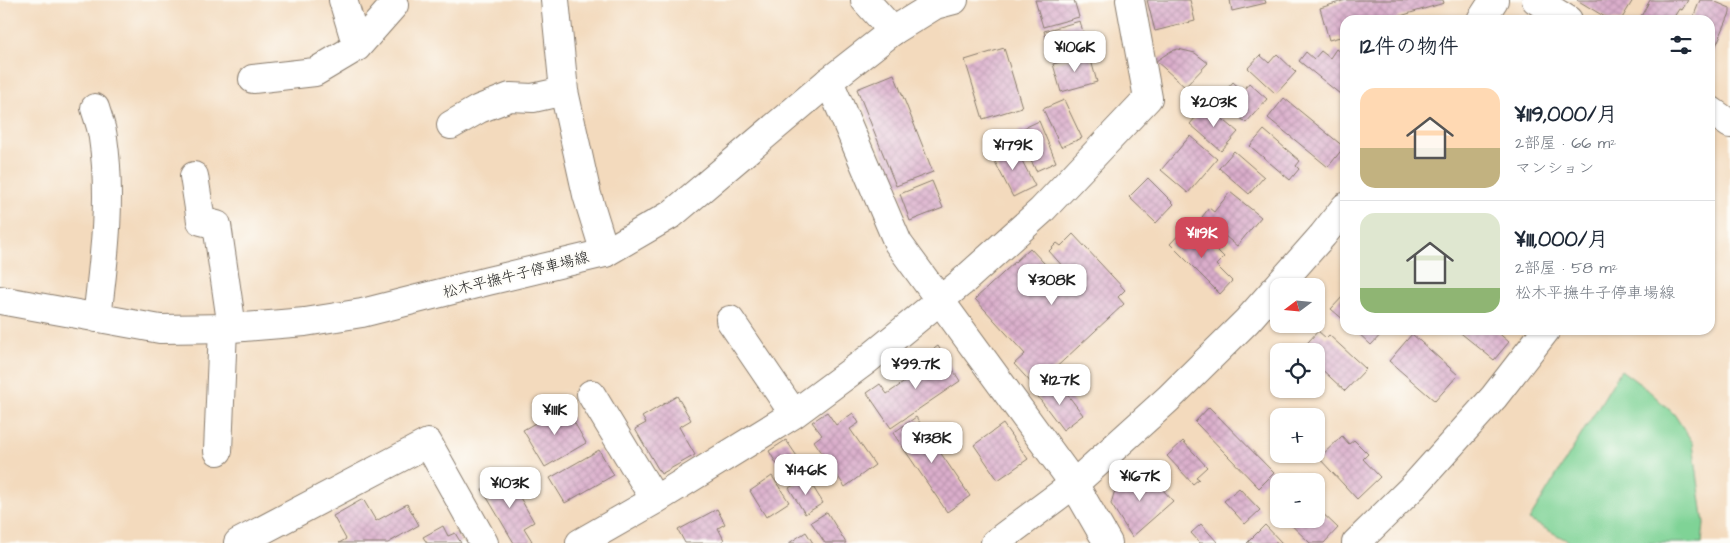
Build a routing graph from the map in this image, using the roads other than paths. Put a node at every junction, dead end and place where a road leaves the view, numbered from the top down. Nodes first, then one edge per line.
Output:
1 (343, 0) edge
2 (555, 0) edge
3 (865, 0) edge
4 (954, 0) edge
5 (1130, 0) edge
6 (1494, 0) edge
7 (1536, 0) edge
8 (394, 5) dead end
9 (1484, 15) edge
10 (1560, 15) edge
11 (893, 31) junction
12 (357, 46) junction
13 (253, 79) dead end
14 (829, 81) junction
15 (564, 92) junction
16 (95, 108) dead end
17 (1715, 108) edge
18 (1730, 109) edge
19 (1715, 112) edge
20 (1730, 124) edge
21 (451, 125) dead end
22 (194, 176) dead end
23 (1340, 213) edge
24 (605, 253) junction
25 (0, 300) edge
26 (940, 300) junction
27 (97, 318) junction
28 (730, 320) dead end
29 (228, 328) junction
30 (1542, 335) edge
31 (591, 394) dead end
32 (794, 414) junction
33 (218, 451) dead end
34 (1074, 484) junction
35 (655, 500) junction
36 (238, 543) edge
37 (484, 543) edge
38 (580, 543) edge
39 (995, 543) edge
40 (1108, 543) edge
41 (1356, 543) edge

1 - 12 street
2 - 15 street
3 - 11 street
4 - 11 street, 松木平撫牛子停車場線
5 - 26 street
6 - 9 street
7 - 10 street
8 - 12 street
11 - 14 street, 松木平撫牛子停車場線
12 - 13 street
14 - 24 street, 松木平撫牛子停車場線
14 - 26 street
15 - 21 street
15 - 24 street
16 - 27 street
17 - 18 street
19 - 20 street
22 - 29 street
23 - 34 street
24 - 29 street, 松木平撫牛子停車場線
25 - 27 street, 松木平撫牛子停車場線
26 - 32 street
26 - 34 street
27 - 29 street, 松木平撫牛子停車場線
28 - 32 street
29 - 33 street
30 - 41 street
31 - 35 street
32 - 35 street
34 - 39 street
34 - 40 street
35 - 38 street
36 - 37 street

